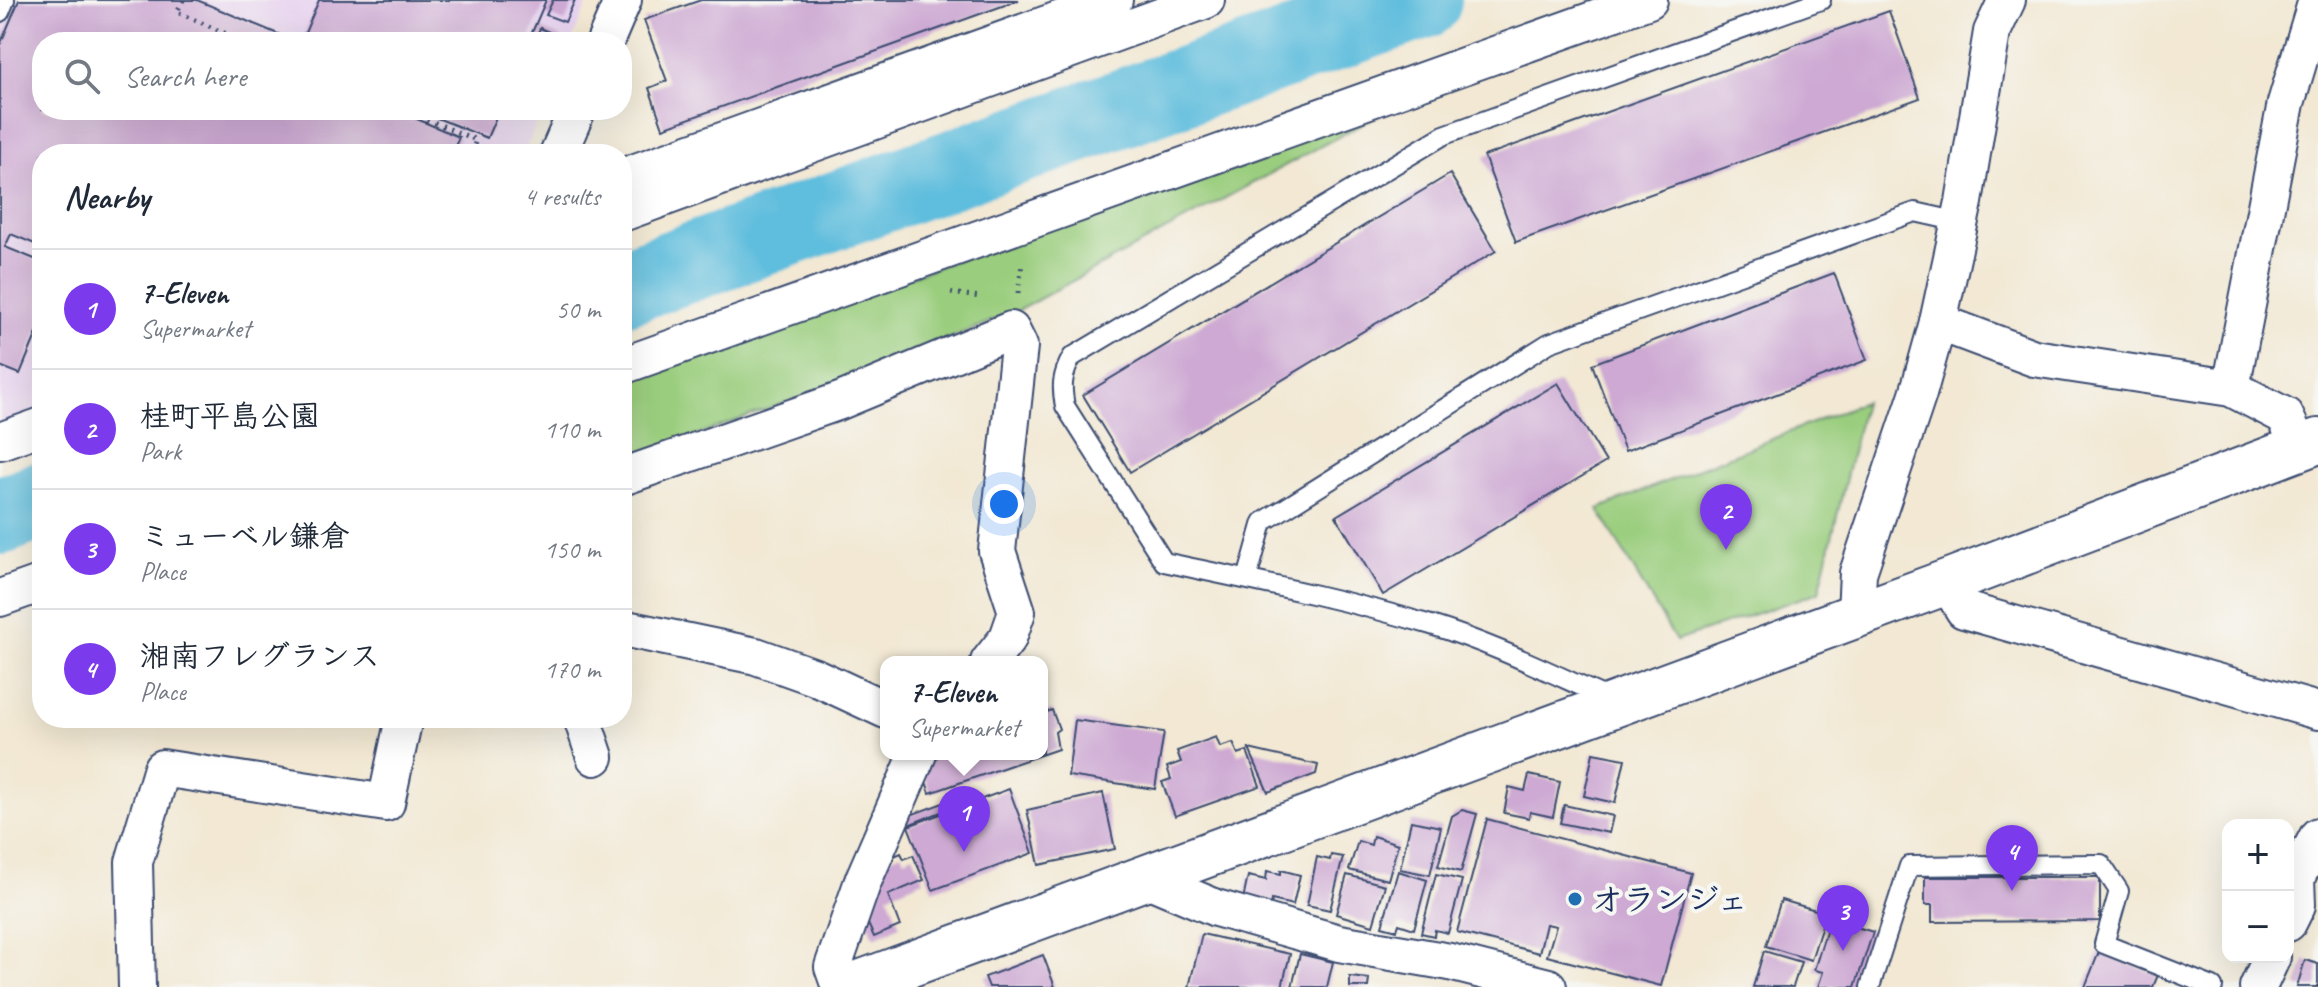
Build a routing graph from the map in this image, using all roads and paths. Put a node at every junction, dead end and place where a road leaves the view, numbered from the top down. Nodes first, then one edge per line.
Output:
1 (5, 0) edge
2 (183, 0) edge
3 (623, 0) edge
4 (1114, 0) edge
5 (1206, 0) edge
6 (1649, 0) edge
7 (1821, 0) edge
8 (2317, 0) edge
9 (1998, 4) edge
10 (0, 12) edge
11 (222, 32) edge
12 (609, 32) edge
13 (429, 120) edge
14 (573, 120) edge
15 (475, 144) edge
16 (562, 144) edge
17 (632, 173) edge
18 (632, 209) edge
19 (1960, 222) junction
20 (1019, 225) junction
21 (922, 259) junction
22 (1938, 322) junction
23 (1011, 330) junction
24 (632, 362) edge
25 (2231, 388) junction
26 (32, 430) edge
27 (0, 441) edge
28 (2309, 444) edge
29 (632, 470) edge
30 (1247, 579) junction
31 (1947, 582) junction
32 (32, 587) edge
33 (0, 598) edge
34 (1856, 613) junction
35 (632, 630) edge
36 (994, 656) edge
37 (1618, 703) junction
38 (880, 707) edge
39 (2318, 711) edge
40 (402, 728) edge
41 (585, 728) edge
42 (595, 757) dead end
43 (915, 760) edge
44 (2318, 836) edge
45 (1145, 878) junction
46 (2294, 911) edge
47 (2269, 963) edge
48 (864, 984) edge
49 (137, 987) edge
50 (1548, 987) edge
51 (1870, 987) edge
52 (2213, 987) edge
53 (2258, 987) edge

1 - 10 lane
2 - 11 path
3 - 12 street
4 - 17 street
5 - 18 street
6 - 20 street
7 - 30 lane
8 - 25 street
9 - 19 street
13 - 15 path
14 - 16 street
19 - 22 street
19 - 30 lane
20 - 21 street
20 - 23 path
21 - 23 path
21 - 24 street
22 - 25 street
22 - 34 street
23 - 29 street
23 - 36 street
25 - 28 street
26 - 27 street
28 - 31 street
30 - 37 lane
31 - 34 street
31 - 39 street
32 - 33 street
34 - 37 street
35 - 38 street
37 - 45 street
40 - 49 street
41 - 42 street
43 - 48 street
44 - 46 street
45 - 48 street
45 - 50 street
47 - 53 street
51 - 52 lane

